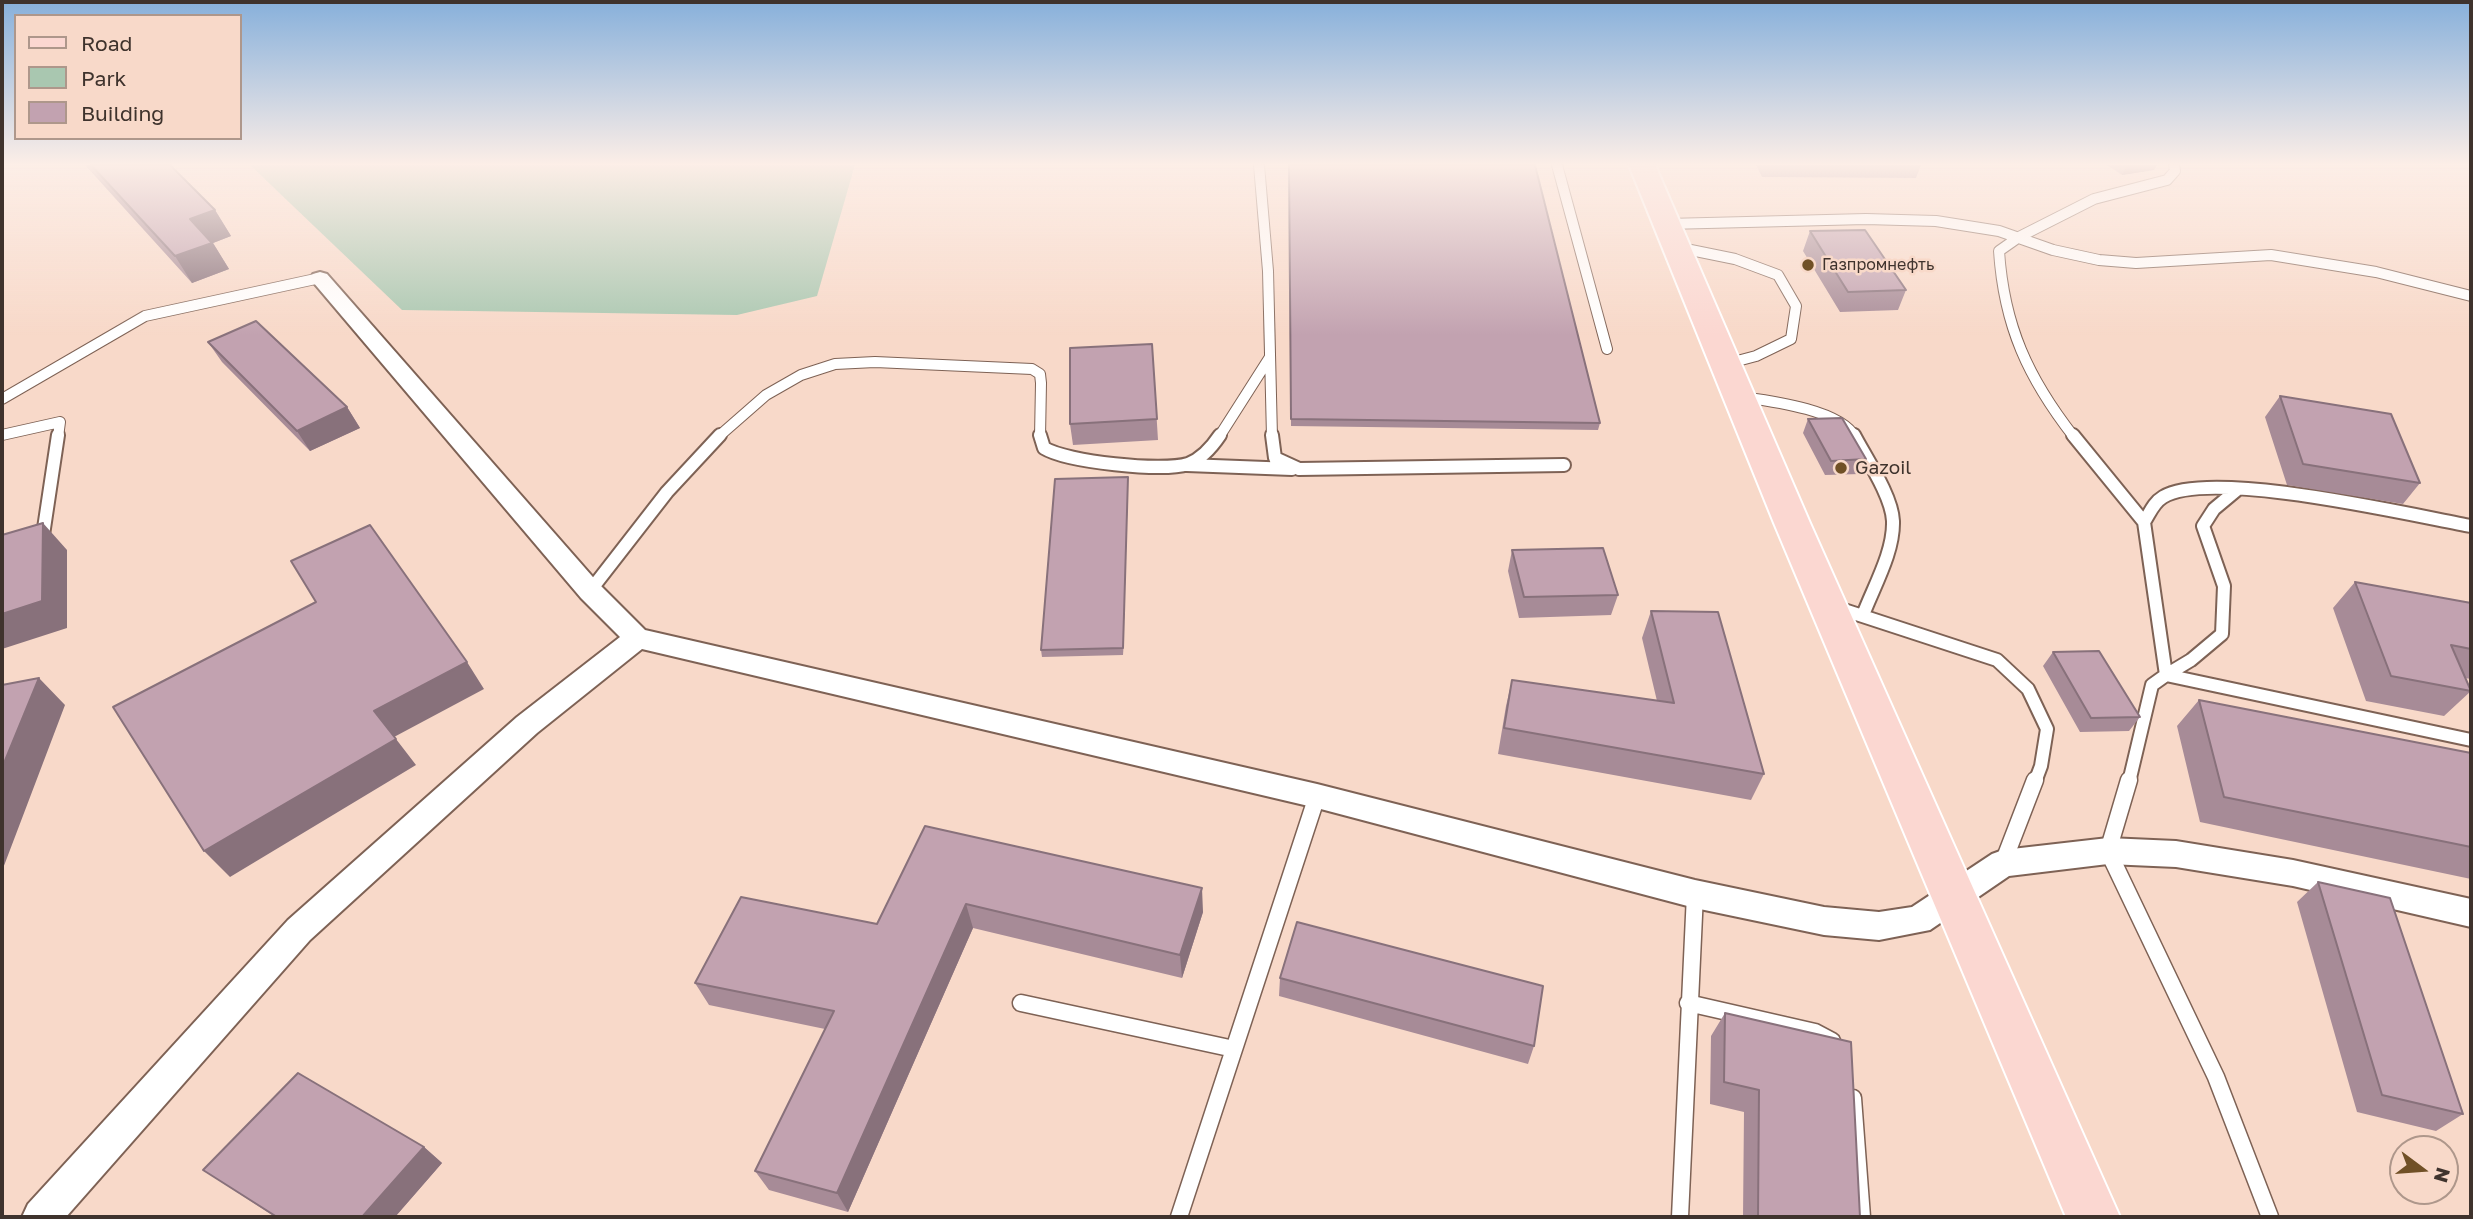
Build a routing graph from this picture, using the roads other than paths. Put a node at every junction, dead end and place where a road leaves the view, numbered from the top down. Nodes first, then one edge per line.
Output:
1 (1264, 222) edge
2 (1573, 222) edge
3 (1666, 222) edge
4 (1831, 222) edge
5 (1945, 222) edge
6 (2049, 222) edge
7 (1672, 235) junction
8 (2019, 237) junction
9 (320, 278) joint
10 (2471, 296) edge
11 (1607, 349) dead end
12 (1270, 357) junction
13 (1732, 380) junction
14 (2, 398) edge
15 (2, 435) edge
16 (1184, 465) junction
17 (1564, 465) dead end
18 (1299, 469) junction
19 (2238, 489) junction
20 (2144, 522) junction
21 (2471, 526) edge
22 (43, 535) edge
23 (590, 591) junction
24 (1828, 605) junction
25 (1863, 615) junction
26 (637, 638) junction
27 (2166, 675) junction
28 (2471, 740) edge
29 (1317, 796) junction
30 (2108, 851) junction
31 (2003, 863) junction
32 (1695, 894) junction
33 (1953, 898) junction
34 (2471, 913) edge
35 (1021, 1003) dead end
36 (1688, 1003) junction
37 (1234, 1049) junction
38 (1850, 1051) edge
39 (1852, 1078) edge
40 (41, 1217) edge
41 (1179, 1217) edge
42 (1680, 1217) edge
43 (1863, 1217) edge
44 (2093, 1217) edge
45 (2270, 1217) edge

1 - 12 lane
2 - 11 lane
3 - 7 main road
4 - 7 lane
5 - 8 lane
6 - 8 lane
7 - 13 main road
7 - 13 lane
8 - 10 lane
8 - 20 lane
9 - 14 lane
9 - 23 street
12 - 16 lane
12 - 18 lane
13 - 24 main road
13 - 25 lane
15 - 22 lane
16 - 18 lane
16 - 23 lane
17 - 18 lane
19 - 20 lane
19 - 21 lane
19 - 27 lane
20 - 27 lane
23 - 26 street
24 - 25 lane
24 - 33 main road
25 - 31 lane
26 - 29 street
26 - 40 street
27 - 28 lane
27 - 30 lane
29 - 32 street
29 - 37 lane
30 - 31 street
30 - 34 street
30 - 45 lane
31 - 33 street
32 - 33 street
32 - 36 lane
33 - 44 main road
35 - 37 lane
36 - 38 lane
36 - 42 lane
37 - 41 lane
39 - 43 lane

